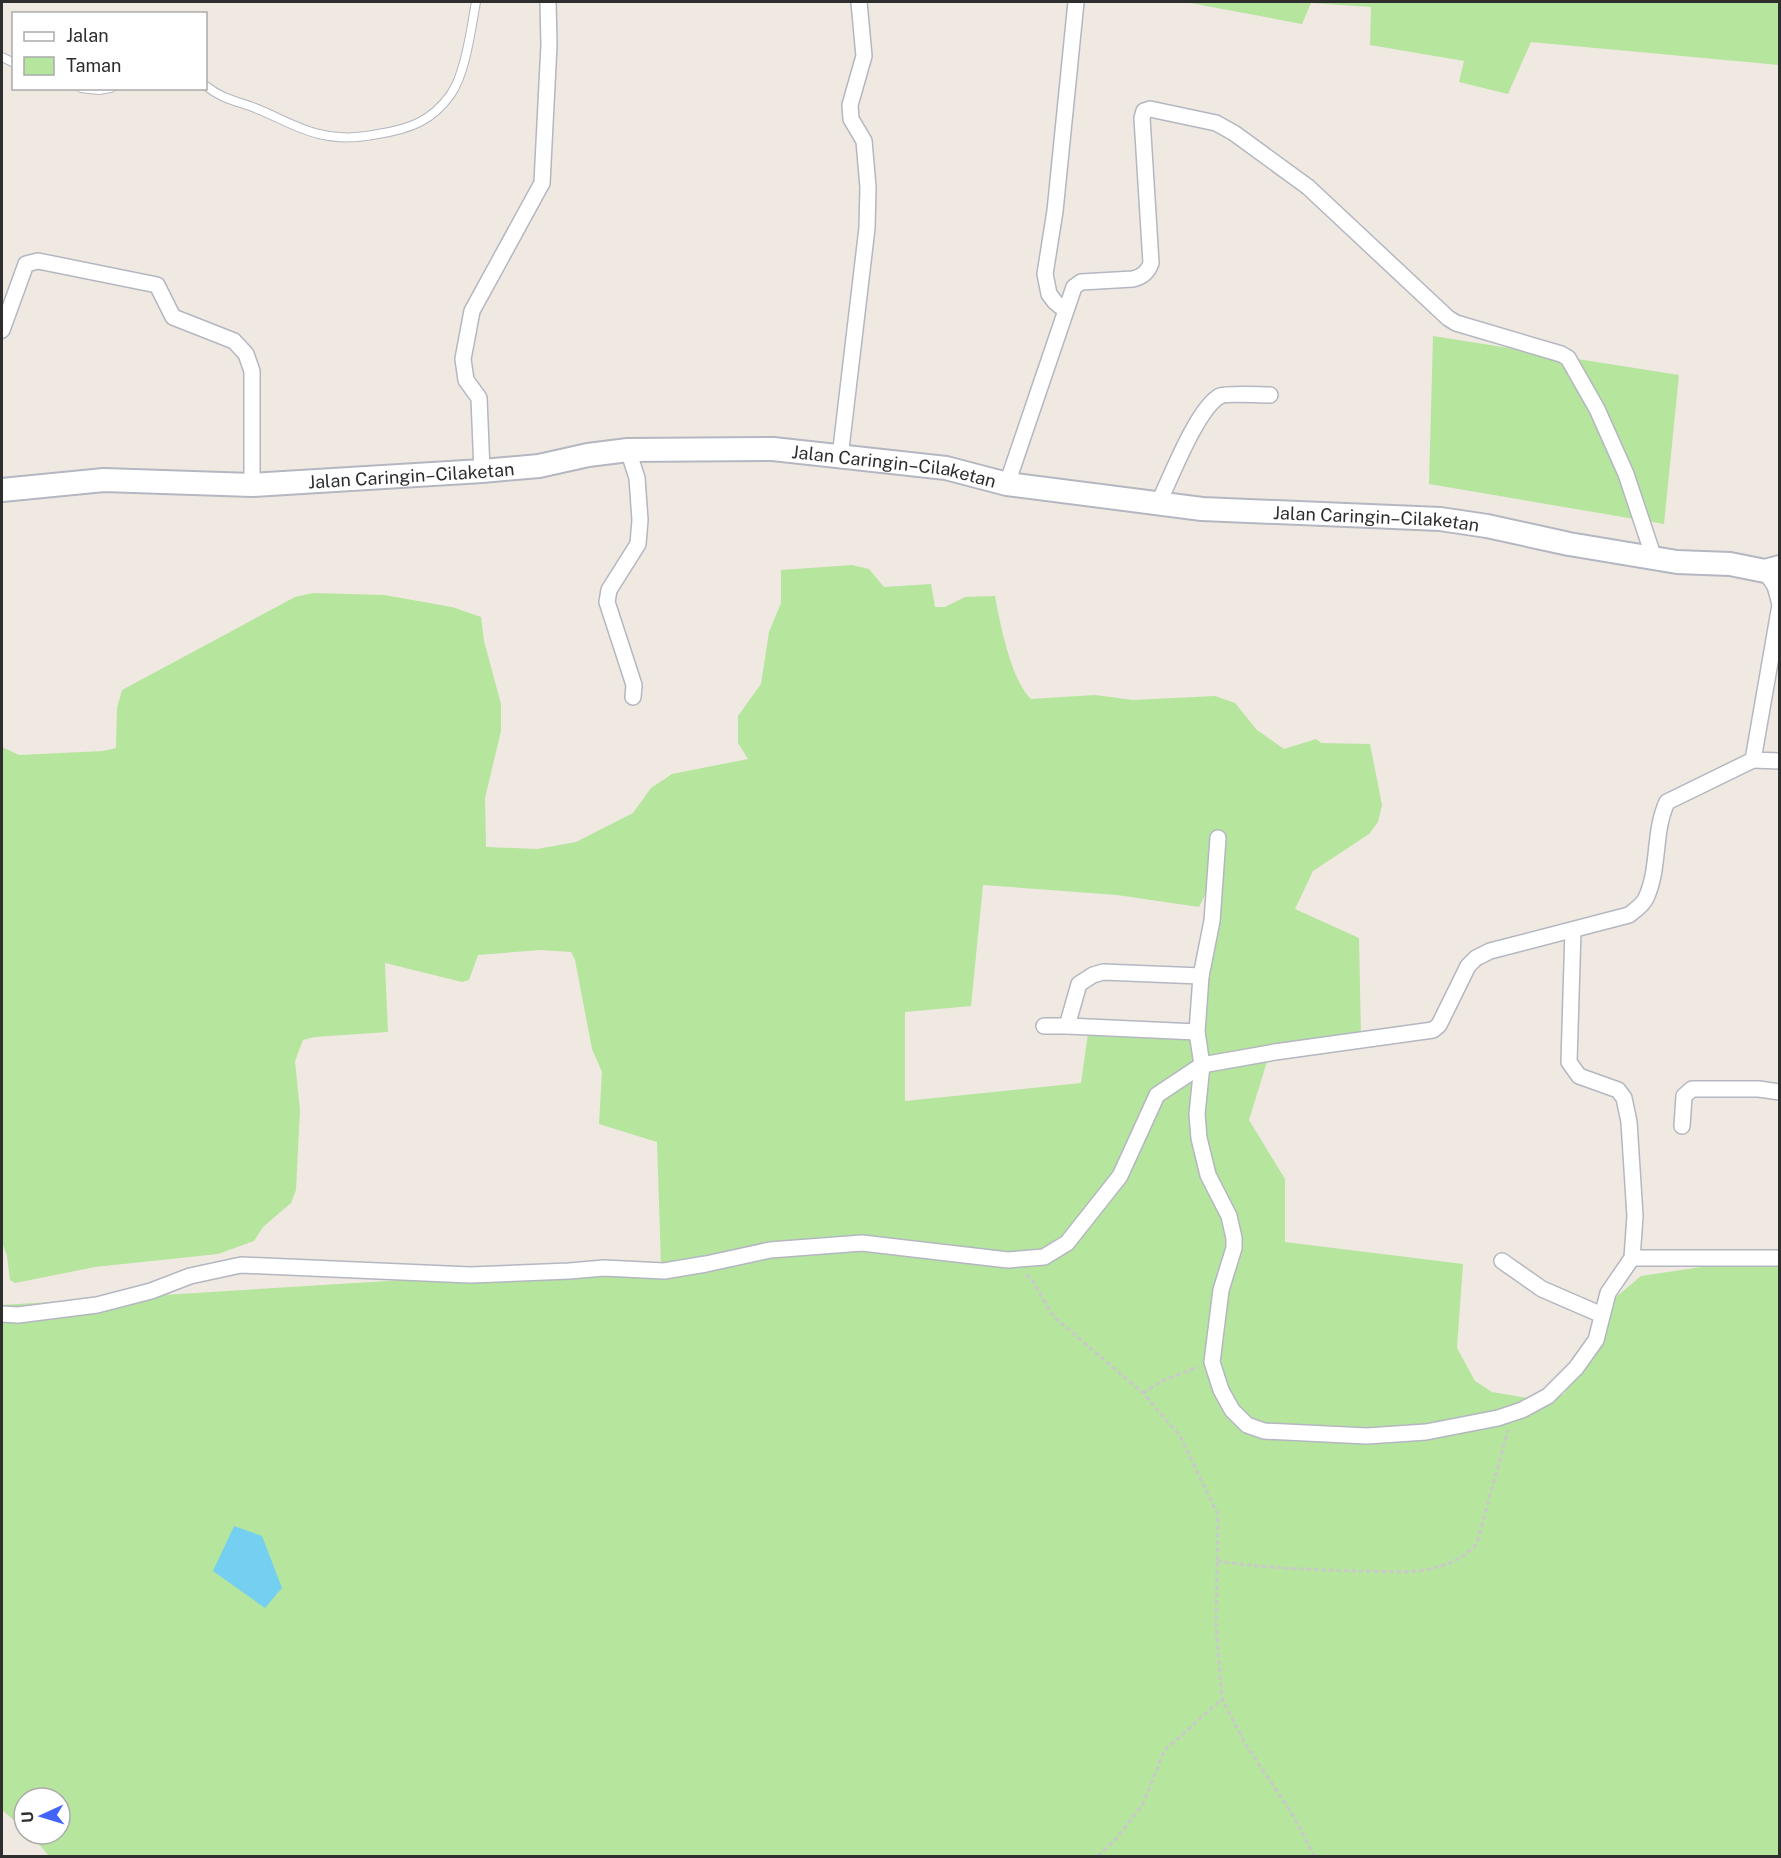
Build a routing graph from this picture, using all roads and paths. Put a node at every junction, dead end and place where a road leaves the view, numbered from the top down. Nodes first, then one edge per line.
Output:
1 (476, 2) edge
2 (548, 2) edge
3 (859, 2) edge
4 (1076, 2) edge
5 (207, 87) edge
6 (1065, 310) junction
7 (2, 330) edge
8 (1270, 395) dead end
9 (628, 450) junction
10 (840, 457) junction
11 (482, 471) junction
12 (1007, 484) junction
13 (252, 485) junction
14 (2, 490) edge
15 (1158, 504) junction
16 (1654, 558) junction
17 (1772, 569) edge
18 (1779, 605) edge
19 (633, 697) dead end
20 (1753, 760) junction
21 (1779, 761) edge
22 (1218, 838) dead end
23 (1573, 930) junction
24 (1202, 976) junction
25 (1044, 1026) dead end
26 (1066, 1026) junction
27 (1197, 1032) junction
28 (1202, 1065) junction
29 (1779, 1092) edge
30 (1682, 1126) dead end
31 (1632, 1258) junction
32 (1779, 1258) edge
33 (1008, 1260) junction
34 (1502, 1261) dead end
35 (2, 1314) edge
36 (1602, 1315) junction
37 (1212, 1362) junction
38 (1143, 1393) junction
39 (1522, 1410) junction
40 (1217, 1561) junction
41 (1222, 1699) junction
42 (1098, 1857) edge
43 (1314, 1857) edge

1 - 5 lane
2 - 11 street
3 - 10 street
4 - 6 street
6 - 12 street
6 - 16 street
7 - 13 street
8 - 15 street
9 - 10 street, Jalan Caringin–Cilaketan
9 - 11 street, Jalan Caringin–Cilaketan
9 - 19 street
10 - 12 street, Jalan Caringin–Cilaketan
11 - 13 street, Jalan Caringin–Cilaketan
12 - 15 street, Jalan Caringin–Cilaketan
13 - 14 street, Jalan Caringin–Cilaketan
15 - 16 street, Jalan Caringin–Cilaketan
16 - 17 street, Jalan Caringin–Cilaketan
17 - 18 street
18 - 20 street
20 - 21 street
20 - 23 street
22 - 24 street
23 - 28 street
23 - 31 street
24 - 26 street
24 - 27 street
25 - 26 street
26 - 27 street
27 - 28 street
28 - 33 street
28 - 37 street
29 - 30 street
31 - 32 street
31 - 36 street
33 - 35 street
33 - 38 path
34 - 36 street
36 - 39 street
37 - 38 path
37 - 39 street
38 - 40 path
39 - 40 path
40 - 41 path
41 - 42 path
41 - 43 path

